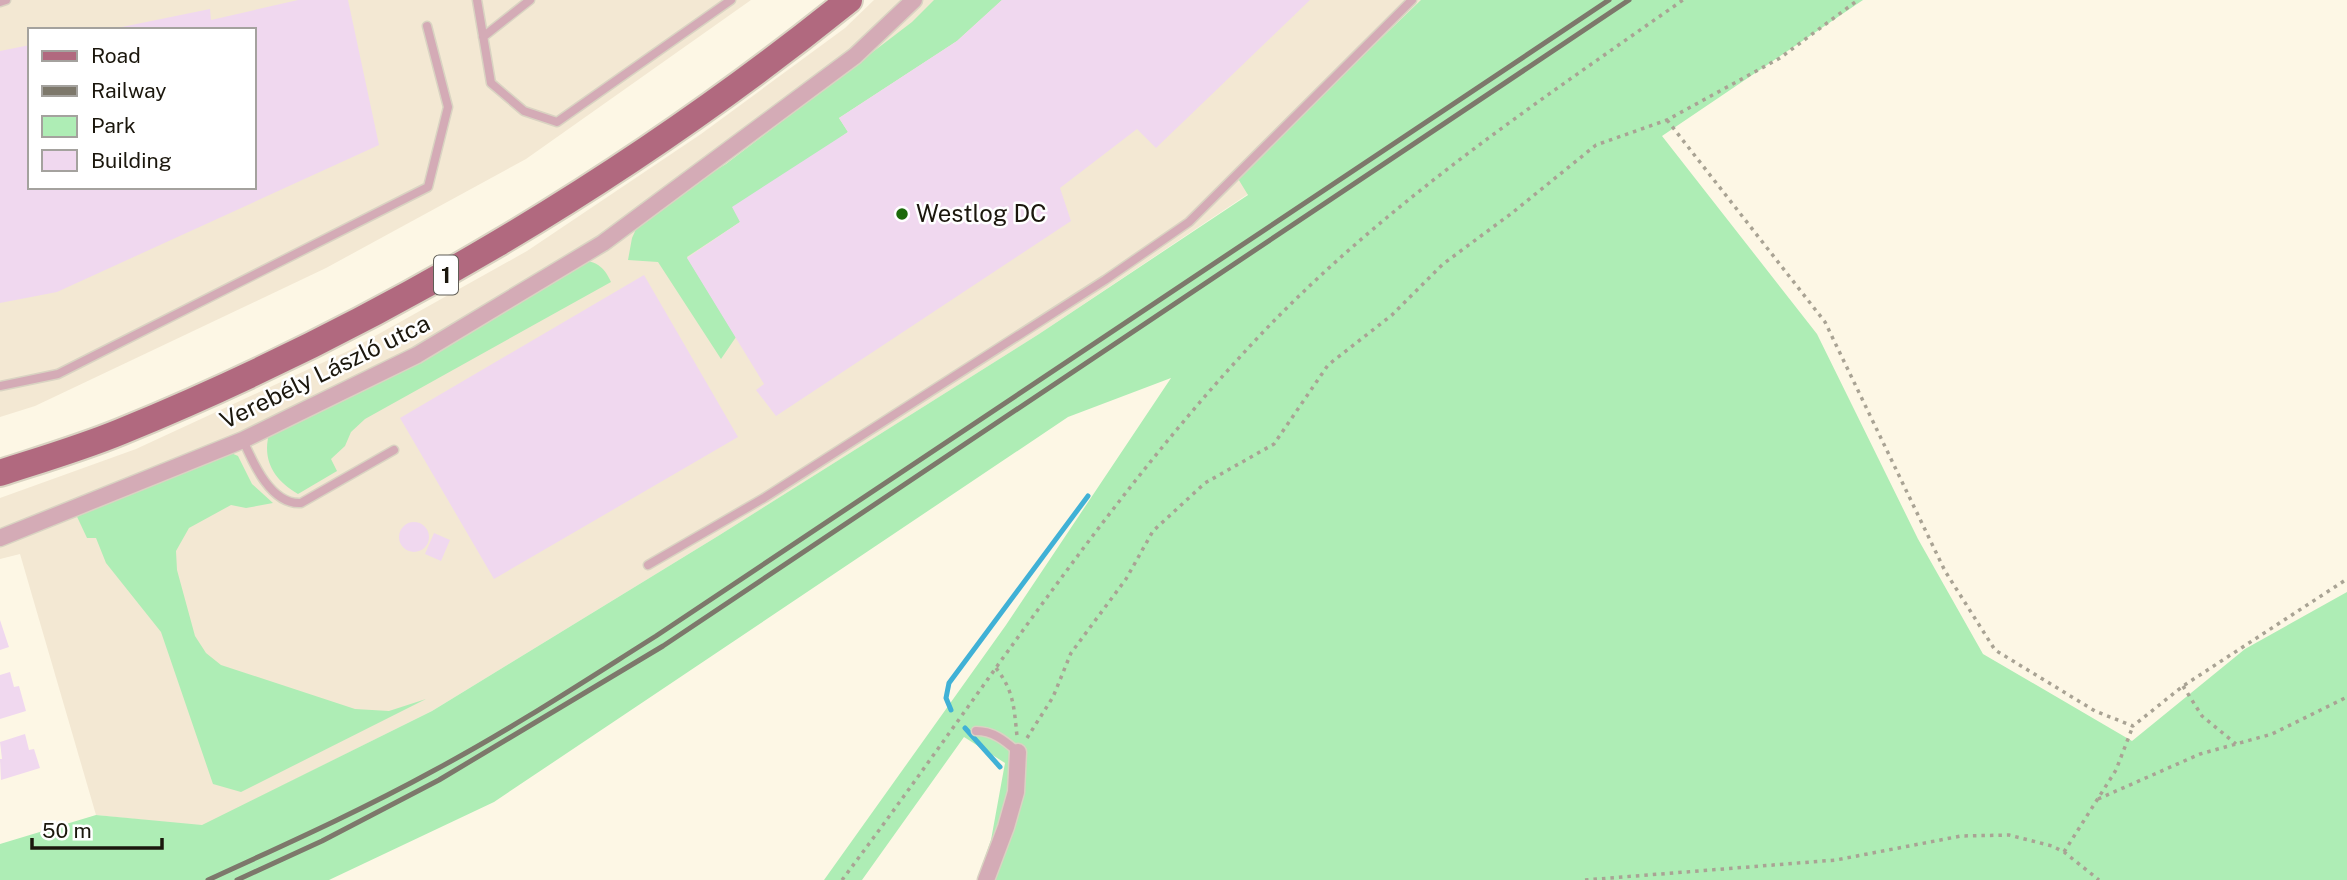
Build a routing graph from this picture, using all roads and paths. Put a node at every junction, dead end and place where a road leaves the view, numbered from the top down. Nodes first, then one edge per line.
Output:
1 (6, 0) edge
2 (477, 0) edge
3 (530, 0) edge
4 (731, 0) edge
5 (849, 0) edge
6 (914, 0) edge
7 (1412, 0) edge
8 (1683, 0) edge
9 (1858, 0) edge
10 (0, 2) edge
11 (427, 26) dead end
12 (483, 37) junction
13 (1667, 120) junction
14 (0, 386) edge
15 (243, 440) junction
16 (394, 450) dead end
17 (0, 473) edge
18 (0, 538) edge
19 (648, 565) dead end
20 (2347, 579) edge
21 (996, 667) junction
22 (2183, 687) junction
23 (2347, 697) edge
24 (2133, 726) junction
25 (976, 731) dead end
26 (2236, 744) junction
27 (1018, 752) junction
28 (2098, 799) junction
29 (2064, 852) junction
30 (842, 880) edge
31 (986, 880) edge
32 (1585, 880) edge
33 (2099, 880) edge

1 - 10 lane
2 - 12 lane
3 - 12 lane
4 - 12 lane
5 - 17 main road, 1
6 - 15 street, Verebély László utca
7 - 19 lane
8 - 21 path
9 - 13 path
11 - 14 lane
13 - 24 path
13 - 27 path
15 - 16 lane
15 - 18 street, Verebély László utca
20 - 22 path
21 - 27 path
21 - 30 path
22 - 24 path
22 - 26 path
23 - 26 path
24 - 28 path
25 - 27 lane
26 - 28 path
27 - 31 street
28 - 29 path
29 - 32 path
29 - 33 path

